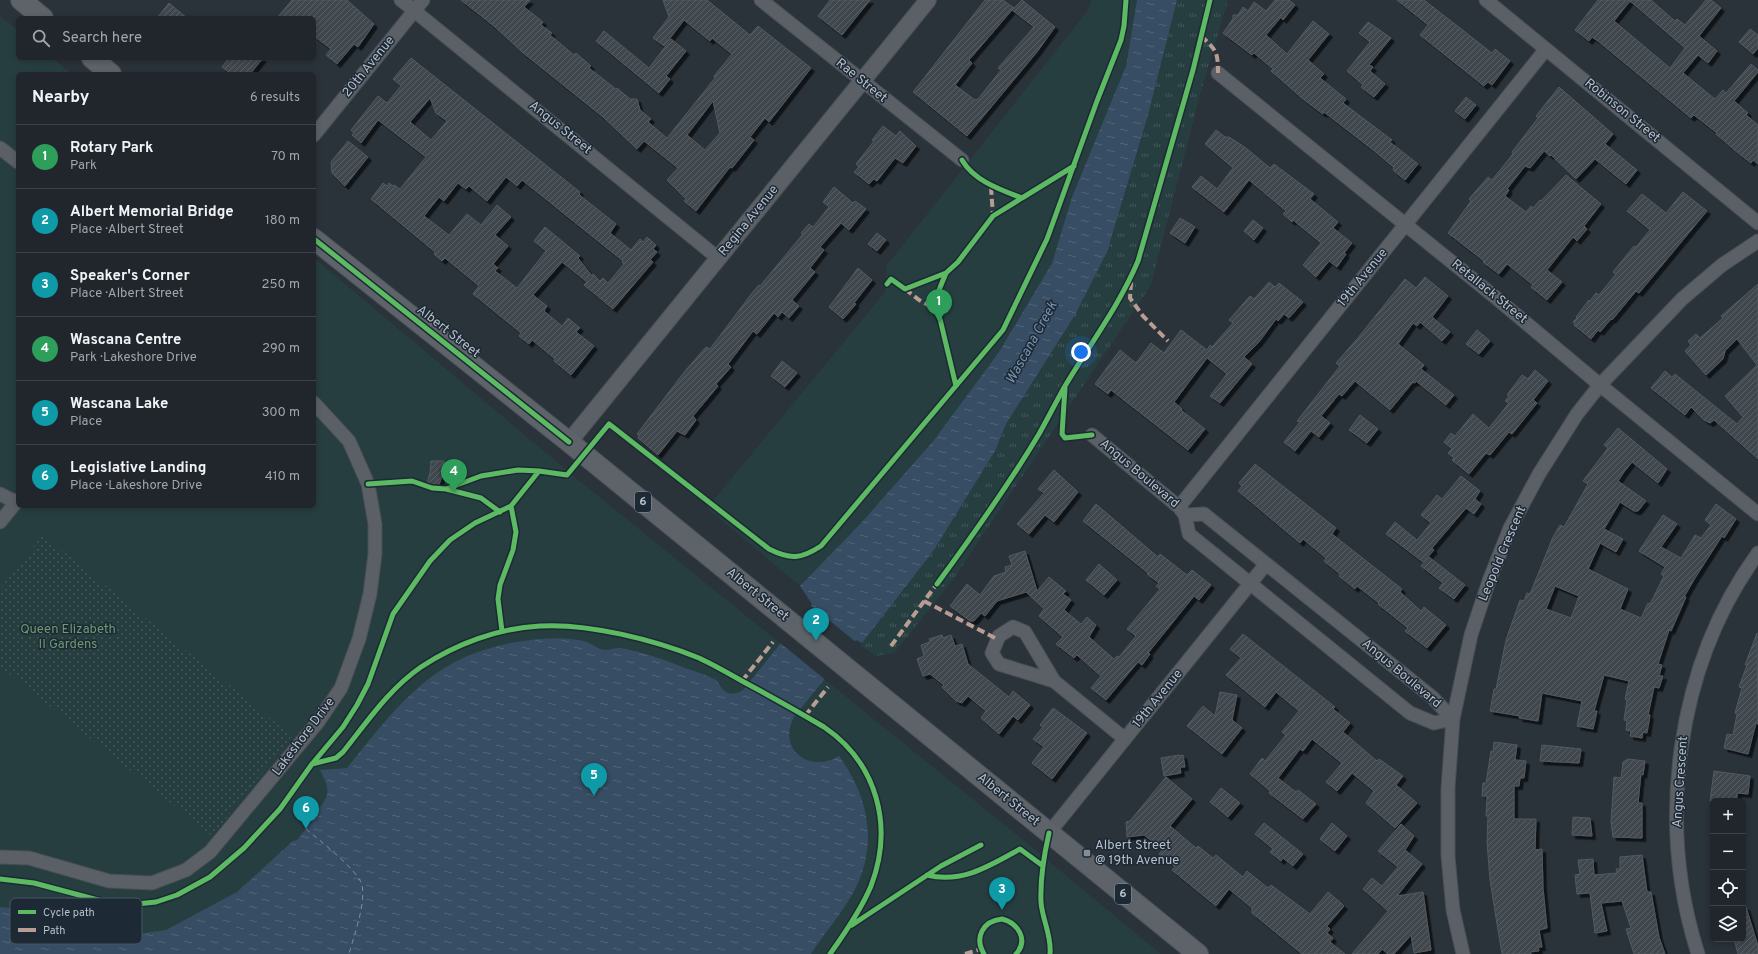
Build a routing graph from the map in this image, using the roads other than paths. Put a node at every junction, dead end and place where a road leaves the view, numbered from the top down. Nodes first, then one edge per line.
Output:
1 (21, 0) edge
2 (401, 0) edge
3 (423, 0) edge
4 (761, 0) edge
5 (928, 0) edge
6 (1486, 0) edge
7 (415, 11) junction
8 (41, 16) edge
9 (1546, 49) junction
10 (94, 60) edge
11 (109, 72) edge
12 (1218, 73) dead end
13 (862, 82) junction
14 (316, 133) edge
15 (0, 148) edge
16 (16, 160) edge
17 (962, 160) dead end
18 (1756, 217) edge
19 (1405, 225) junction
20 (316, 241) edge
21 (1758, 241) edge
22 (718, 258) junction
23 (1600, 386) junction
24 (316, 405) edge
25 (1092, 435) dead end
26 (569, 442) junction
27 (0, 494) edge
28 (16, 501) edge
29 (16, 502) edge
30 (1182, 511) junction
31 (1758, 514) edge
32 (0, 522) edge
33 (1758, 553) edge
34 (1266, 564) junction
35 (1251, 584) junction
36 (1054, 681) junction
37 (1453, 719) junction
38 (1125, 739) junction
39 (1042, 828) junction
40 (0, 857) edge
41 (1198, 954) edge
42 (1463, 954) edge
43 (1698, 954) edge

1 - 8 main road
2 - 7 street, Angus Street
3 - 7 street, 20th Avenue
4 - 13 street, Rae Street
5 - 13 street, Regina Avenue
6 - 9 street, Robinson Street
7 - 14 street, 20th Avenue
7 - 22 street, Angus Street
9 - 18 street, Robinson Street
9 - 19 street, 19th Avenue
10 - 11 main road
12 - 19 street, Retallack Street
13 - 17 street, Rae Street
13 - 22 street, Regina Avenue
15 - 16 street
19 - 23 street, Retallack Street
19 - 30 street, 19th Avenue
20 - 26 main road, Albert Street / 6
21 - 23 street, Leopold Crescent
22 - 26 street, Regina Avenue
23 - 31 street, Retallack Street
23 - 37 street, Leopold Crescent
24 - 40 street, Lakeshore Drive
25 - 30 street, Angus Boulevard
26 - 39 main road, Albert Street / 6
27 - 28 street
29 - 32 street
30 - 34 street, Angus Boulevard
30 - 35 street, Angus Boulevard
33 - 43 street, Angus Crescent
34 - 35 street, 19th Avenue
34 - 37 street, Angus Boulevard
35 - 37 street, Angus Boulevard
35 - 38 street, 19th Avenue
36 - 36 street
36 - 38 street
37 - 42 street, Leopold Crescent
38 - 39 street, 19th Avenue
39 - 41 main road, Albert Street / 6

